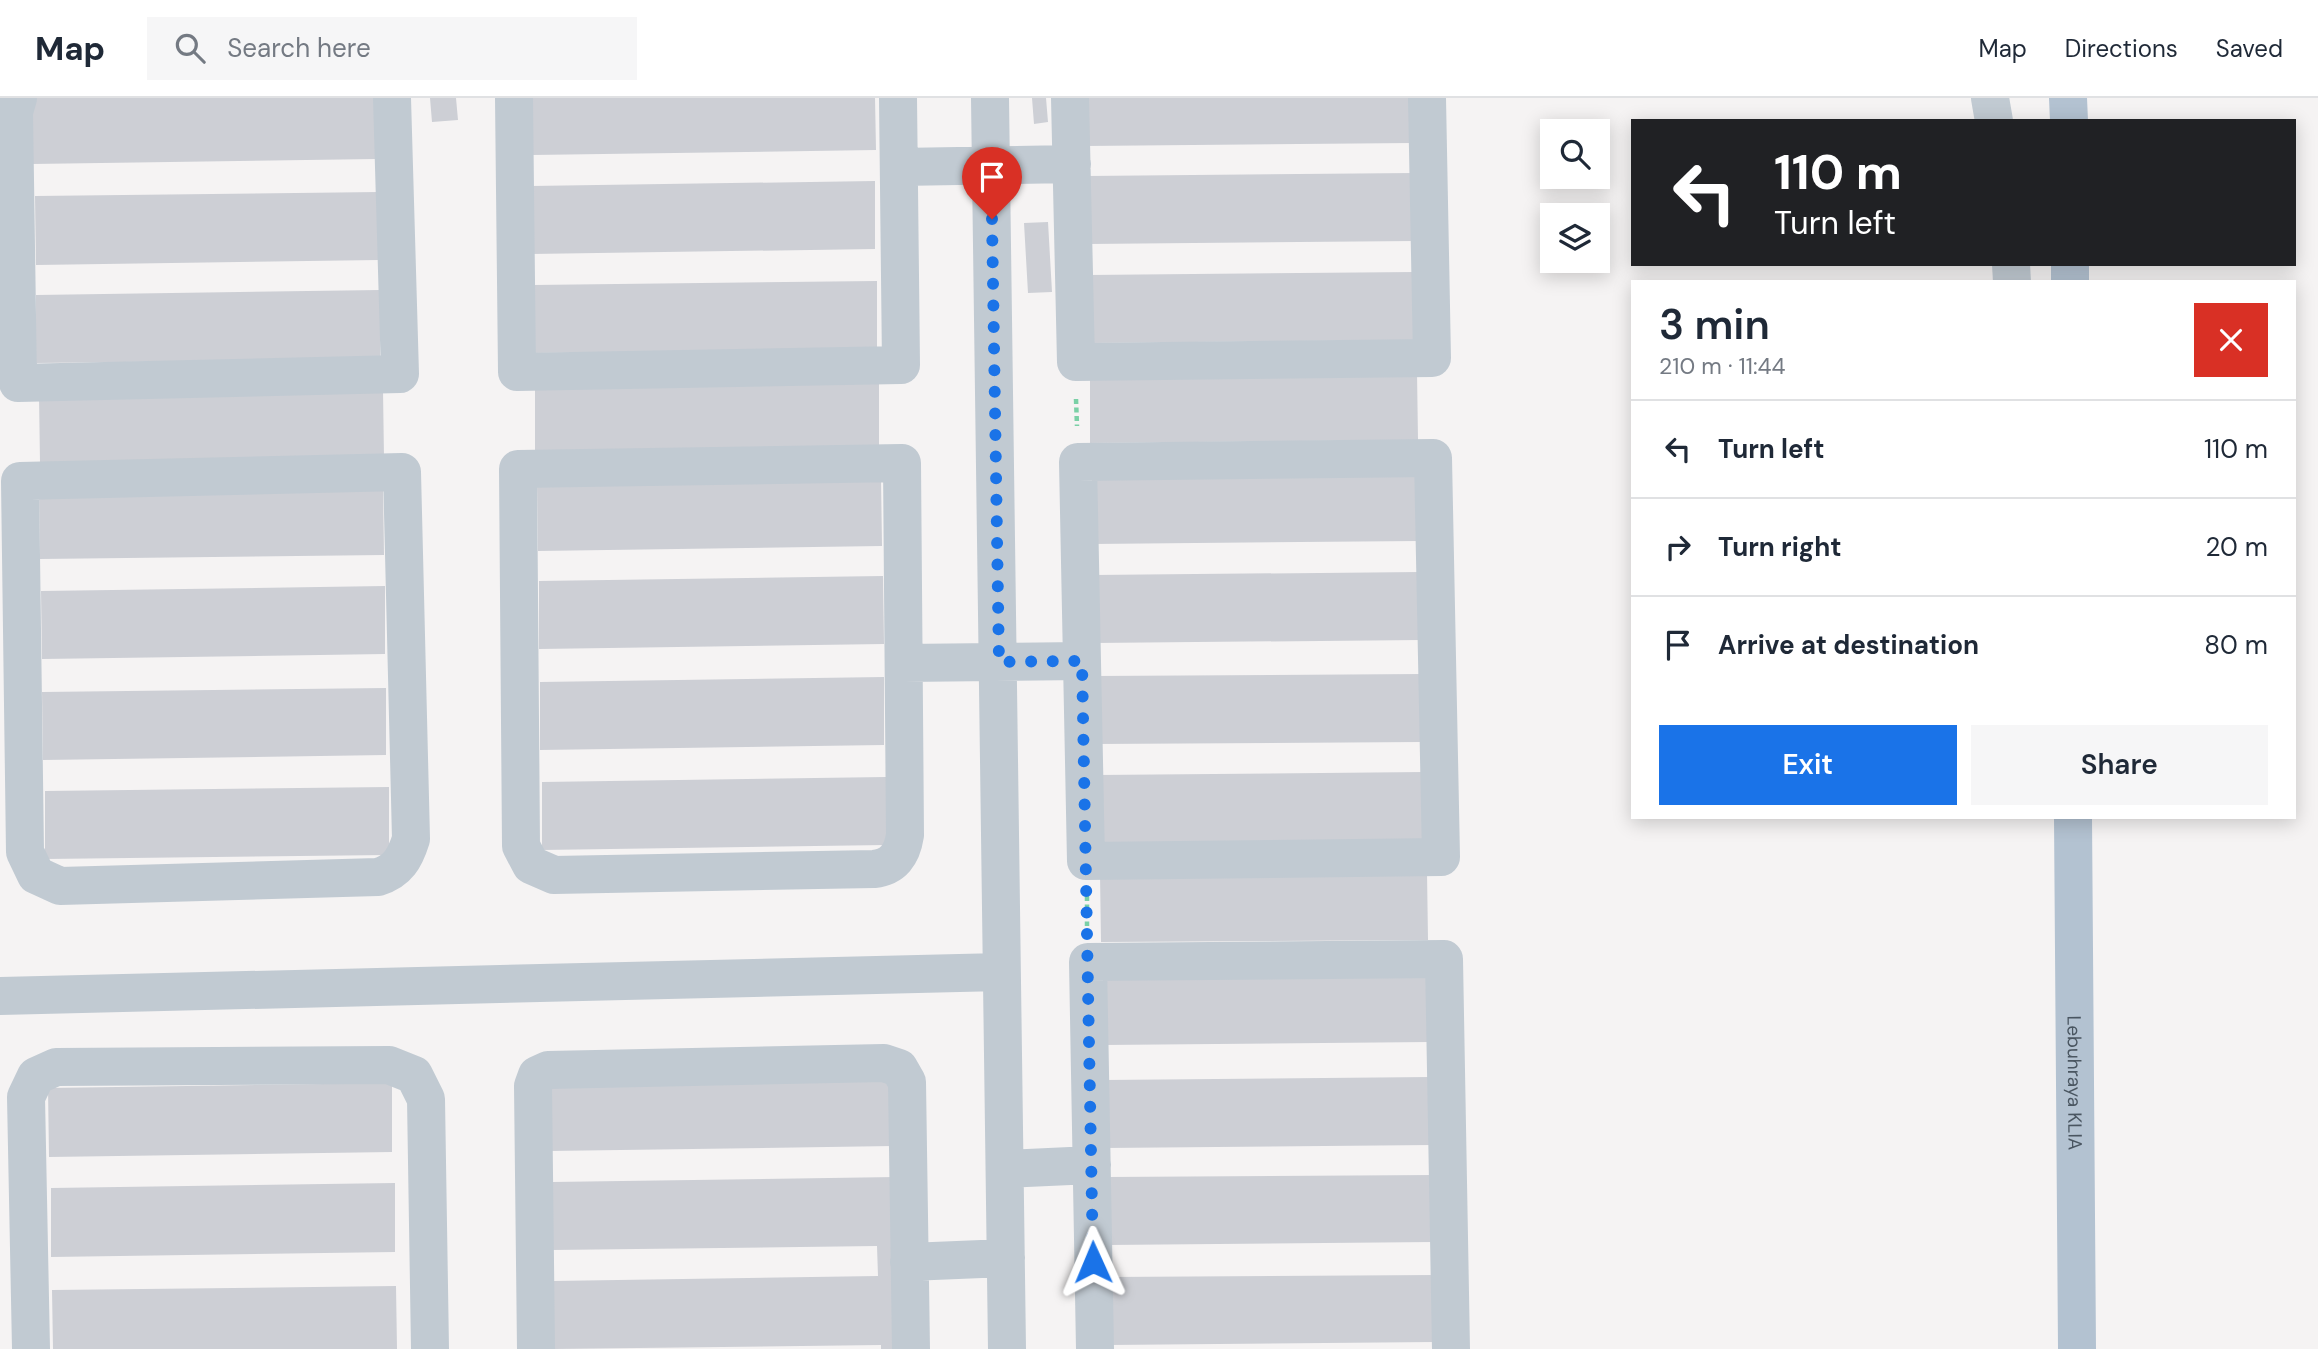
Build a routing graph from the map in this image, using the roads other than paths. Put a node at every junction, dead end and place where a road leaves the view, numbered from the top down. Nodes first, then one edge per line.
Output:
1 (18, 98) edge
2 (391, 98) edge
3 (514, 98) edge
4 (898, 98) edge
5 (990, 98) edge
6 (1070, 98) edge
7 (1427, 98) edge
8 (1990, 98) edge
9 (2068, 98) edge
10 (1994, 119) edge
11 (2068, 119) edge
12 (992, 164) junction
13 (1072, 164) junction
14 (899, 167) junction
15 (8, 184) edge
16 (1082, 661) junction
17 (999, 662) junction
18 (904, 663) junction
19 (11, 681) edge
20 (2073, 819) edge
21 (1002, 972) junction
22 (0, 996) edge
23 (1092, 1165) junction
24 (1004, 1169) junction
25 (1006, 1258) junction
26 (909, 1262) junction
27 (15, 1275) edge
28 (31, 1349) edge
29 (430, 1349) edge
30 (537, 1349) edge
31 (911, 1349) edge
32 (1007, 1349) edge
33 (1096, 1349) edge
34 (1451, 1349) edge
35 (2077, 1349) edge

1 - 15 street
2 - 15 street
3 - 14 street
4 - 14 street
5 - 12 street
6 - 13 street
7 - 13 street
8 - 10 street
9 - 11 main road
12 - 13 street
12 - 14 street
12 - 17 street
16 - 16 street
16 - 17 street
17 - 18 street
17 - 21 street
18 - 18 street
19 - 19 street
20 - 35 main road, Lebuhraya KLIA
21 - 22 street
21 - 24 street
23 - 24 street
23 - 33 street
23 - 34 street
24 - 25 street
25 - 26 street
25 - 32 street
26 - 30 street
26 - 31 street
27 - 28 street
27 - 29 street

